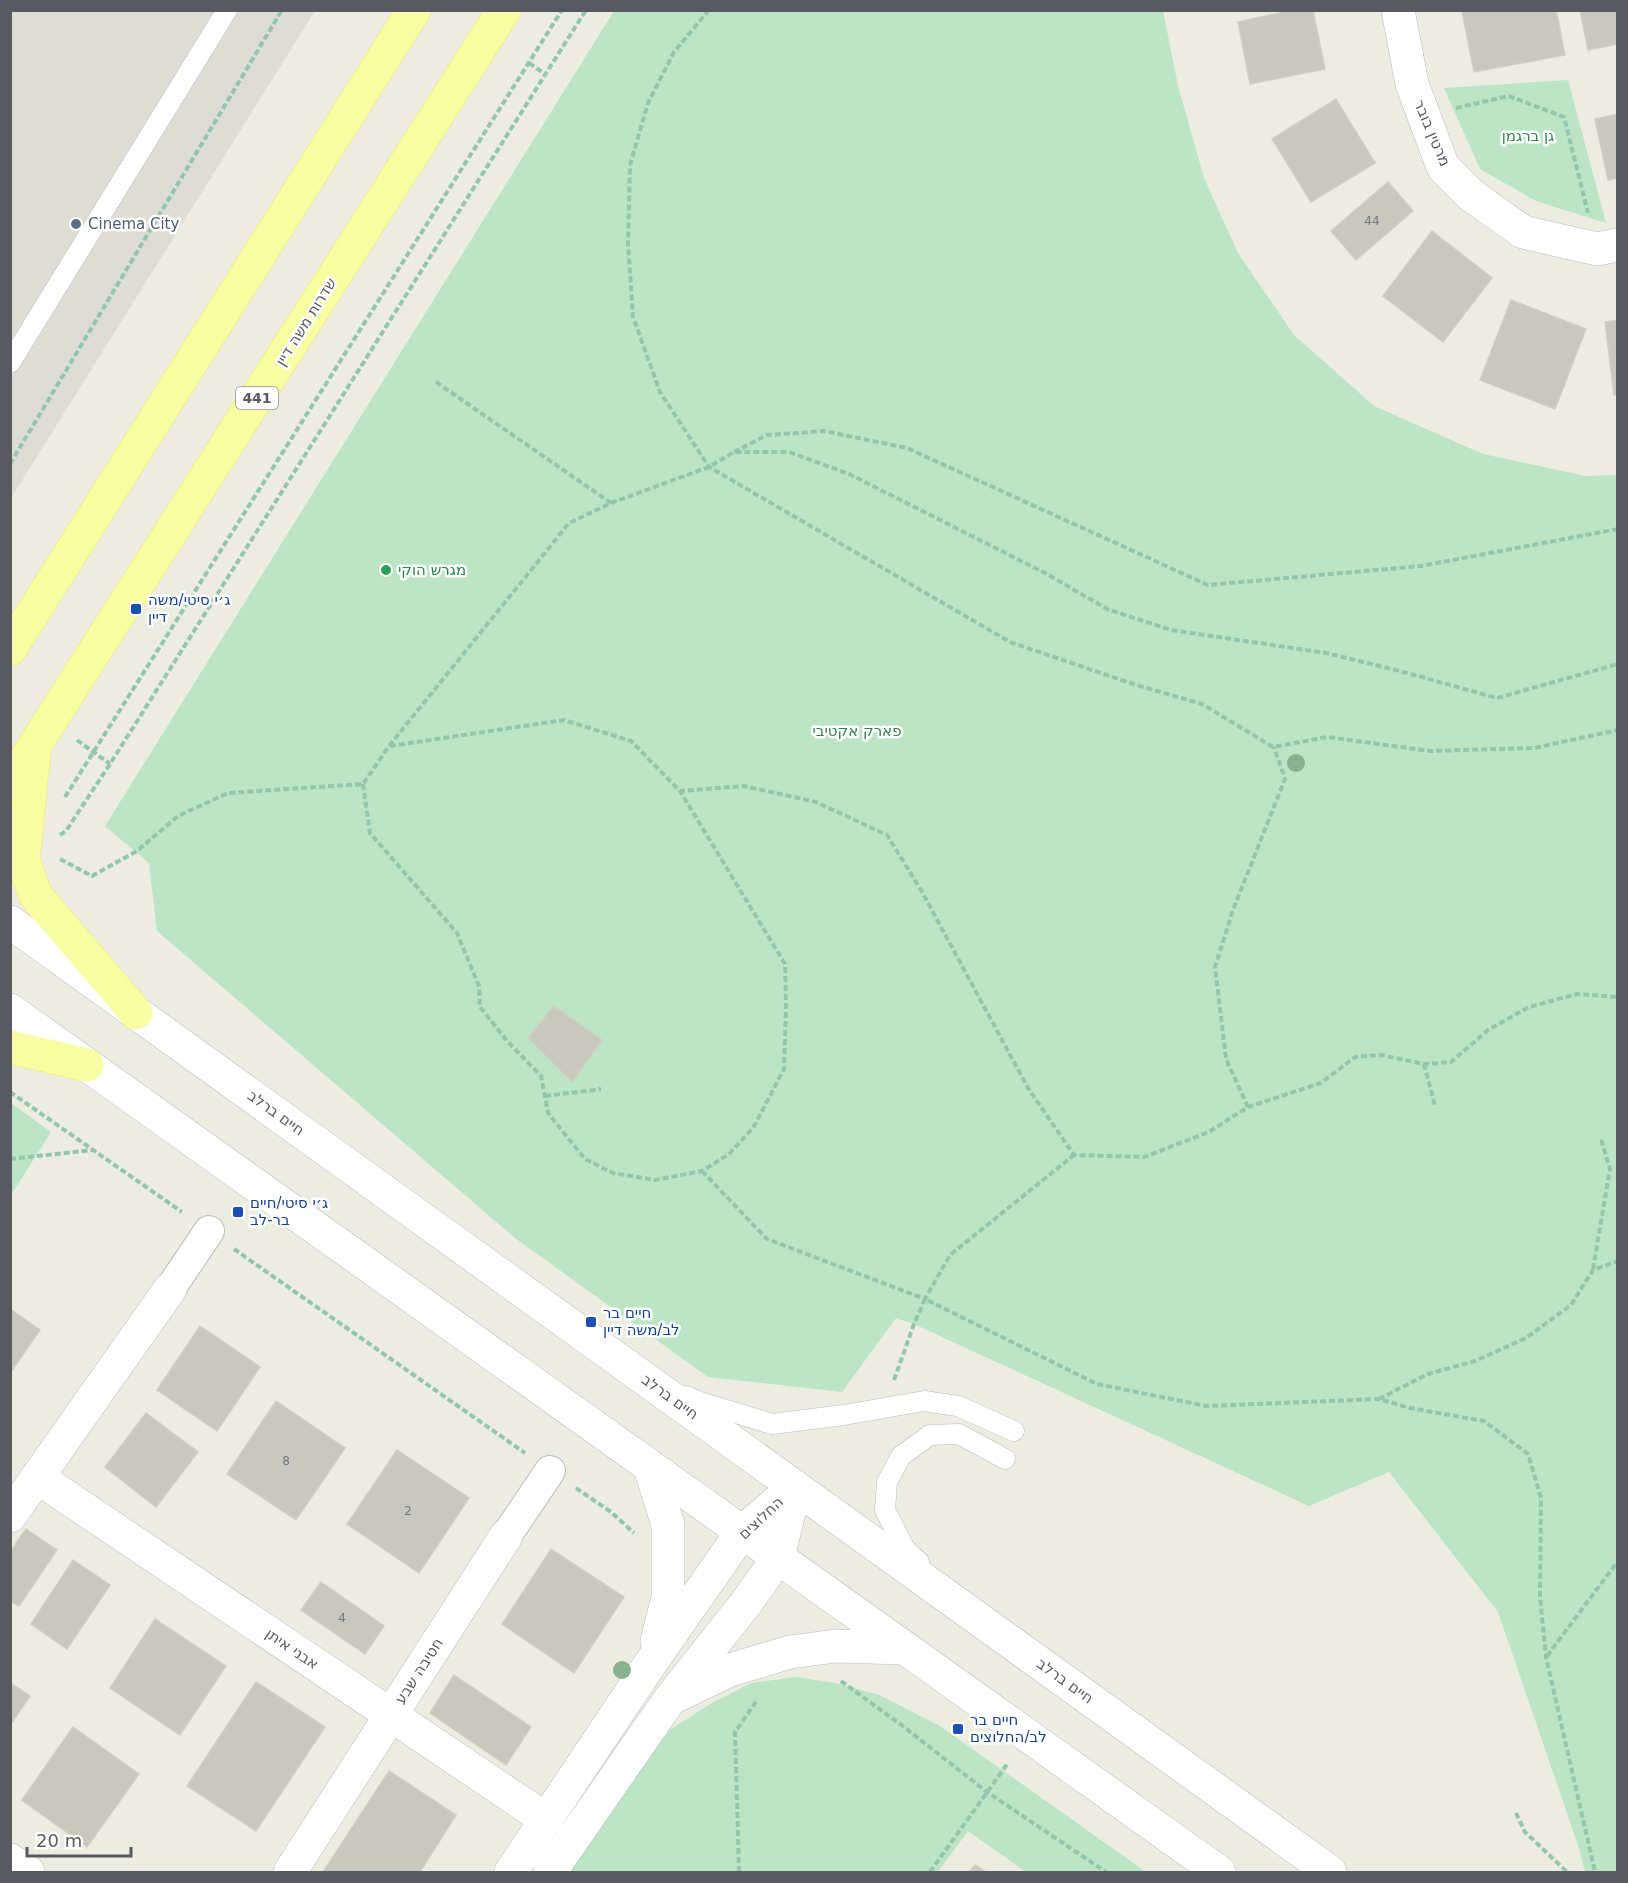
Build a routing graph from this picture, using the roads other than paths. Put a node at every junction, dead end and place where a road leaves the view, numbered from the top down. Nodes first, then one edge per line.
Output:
1 (227, 10) edge
2 (414, 10) edge
3 (504, 10) edge
4 (1398, 10) edge
5 (1607, 247) edge
6 (10, 363) edge
7 (10, 649) edge
8 (43, 735) junction
9 (10, 784) edge
10 (10, 922) edge
11 (10, 1010) edge
12 (136, 1013) junction
13 (10, 1047) edge
14 (87, 1065) junction
15 (209, 1231) road end
16 (170, 1289) joint
17 (633, 1370) junction
18 (1014, 1431) dead end
19 (1005, 1458) dead end
20 (650, 1467) junction
21 (550, 1471) road end
22 (37, 1477) junction
23 (795, 1487) junction
24 (10, 1516) edge
25 (742, 1533) junction
26 (506, 1536) joint
27 (778, 1558) junction
28 (996, 1632) junction
29 (904, 1648) junction
30 (650, 1664) junction
31 (670, 1699) junction
32 (390, 1716) junction
33 (547, 1820) junction
34 (10, 1860) edge
35 (28, 1872) edge
36 (290, 1872) edge
37 (511, 1872) edge
38 (550, 1872) edge
39 (1218, 1872) edge
40 (1330, 1872) edge

1 - 6 lane
2 - 7 main road
3 - 8 main road, שדרות משה דיין / 441
4 - 5 street, מרטין בובר
8 - 9 main road, שדרות משה דיין / 441
8 - 12 main road
10 - 12 street, חיים ברלב
11 - 14 street
12 - 17 street, חיים ברלב
13 - 14 main road
14 - 20 street
15 - 16 street
16 - 22 street
17 - 18 lane
17 - 23 street, חיים ברלב
19 - 28 lane
20 - 25 street
20 - 30 street
21 - 26 street, חטיבה שבע
22 - 24 street
22 - 32 street, אבני איתן
23 - 25 street, החלוצים
23 - 27 street, החלוצים
23 - 28 street, חיים ברלב
25 - 27 street
25 - 30 street, החלוצים
26 - 32 street, חטיבה שבע
27 - 29 street
27 - 31 street, החלוצים
28 - 40 street, חיים ברלב
29 - 31 street
29 - 39 street
30 - 33 street, החלוצים
31 - 38 street, החלוצים
32 - 33 street, אבני איתן
32 - 36 street, חטיבה שבע
33 - 37 street, החלוצים
34 - 35 street

